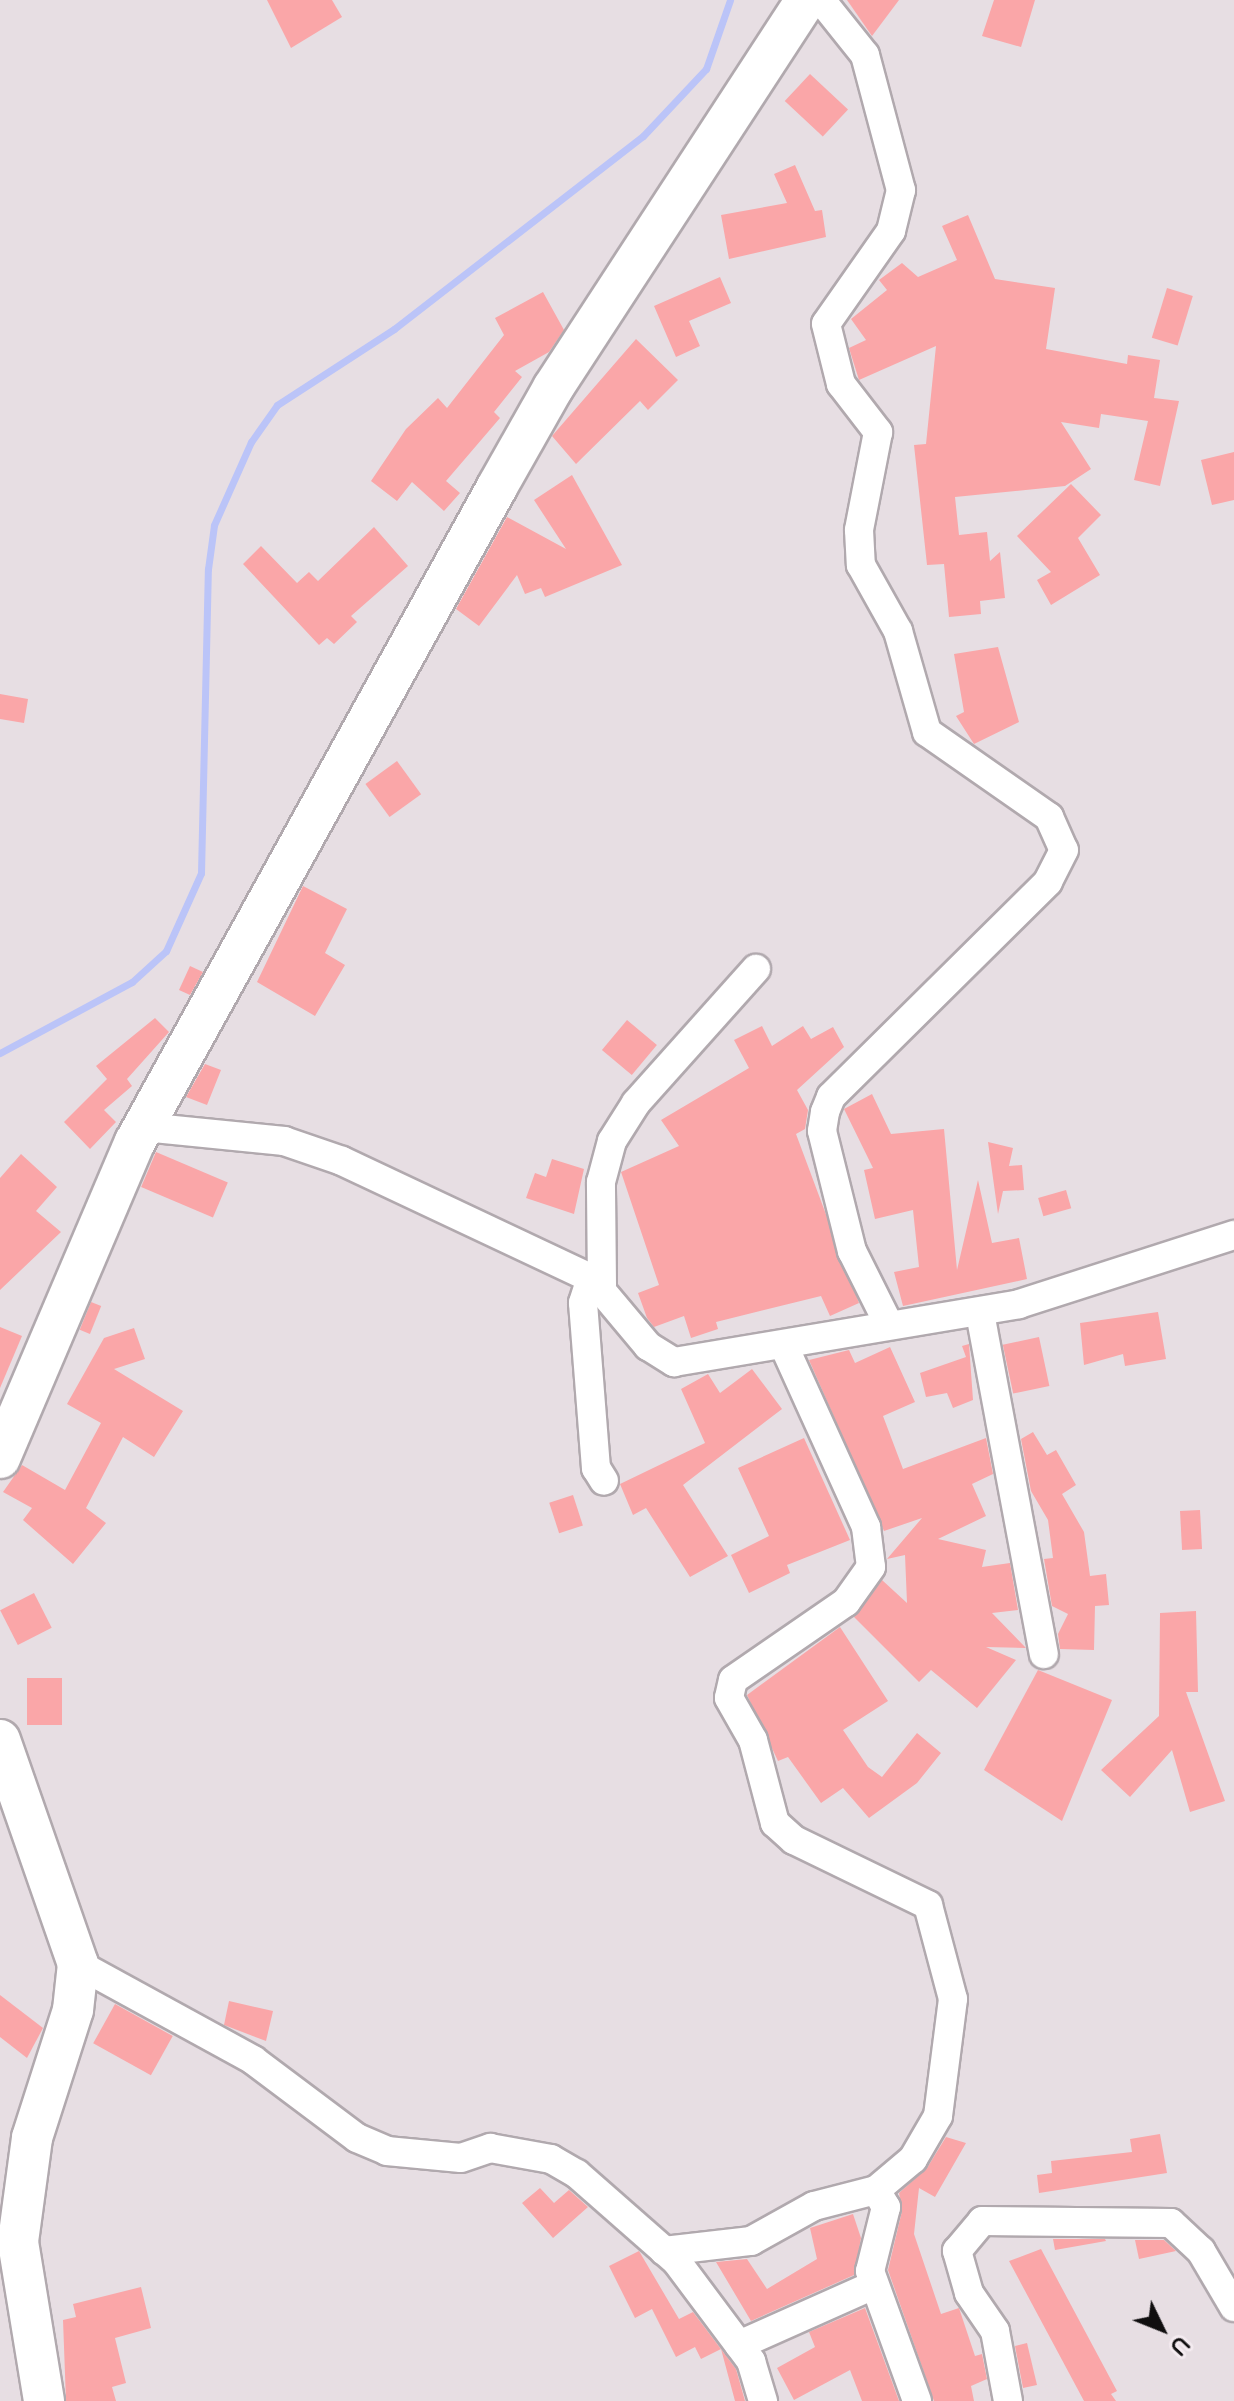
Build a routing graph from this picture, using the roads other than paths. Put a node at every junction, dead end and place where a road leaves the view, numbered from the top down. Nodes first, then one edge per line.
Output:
1 (806, 0) edge
2 (821, 0) edge
3 (756, 969) dead end
4 (144, 1127) junction
5 (1234, 1235) edge
6 (597, 1282) junction
7 (980, 1313) junction
8 (887, 1321) junction
9 (784, 1346) junction
10 (0, 1458) edge
11 (604, 1481) dead end
12 (1044, 1654) dead end
13 (0, 1740) edge
14 (78, 1964) junction
15 (876, 2190) junction
16 (664, 2251) junction
17 (874, 2285) junction
18 (1234, 2307) edge
19 (739, 2345) junction
20 (44, 2401) edge
21 (763, 2401) edge
22 (917, 2401) edge
23 (1008, 2401) edge

1 - 4 street
2 - 8 street
3 - 6 street
4 - 6 street
4 - 10 street
5 - 7 street
6 - 9 street
6 - 11 street
7 - 8 street
7 - 12 street
8 - 9 street
9 - 15 street
13 - 14 street
14 - 16 street
14 - 20 street
15 - 16 street
15 - 17 street
16 - 19 street
17 - 19 street
17 - 22 street
18 - 23 street
19 - 21 street

